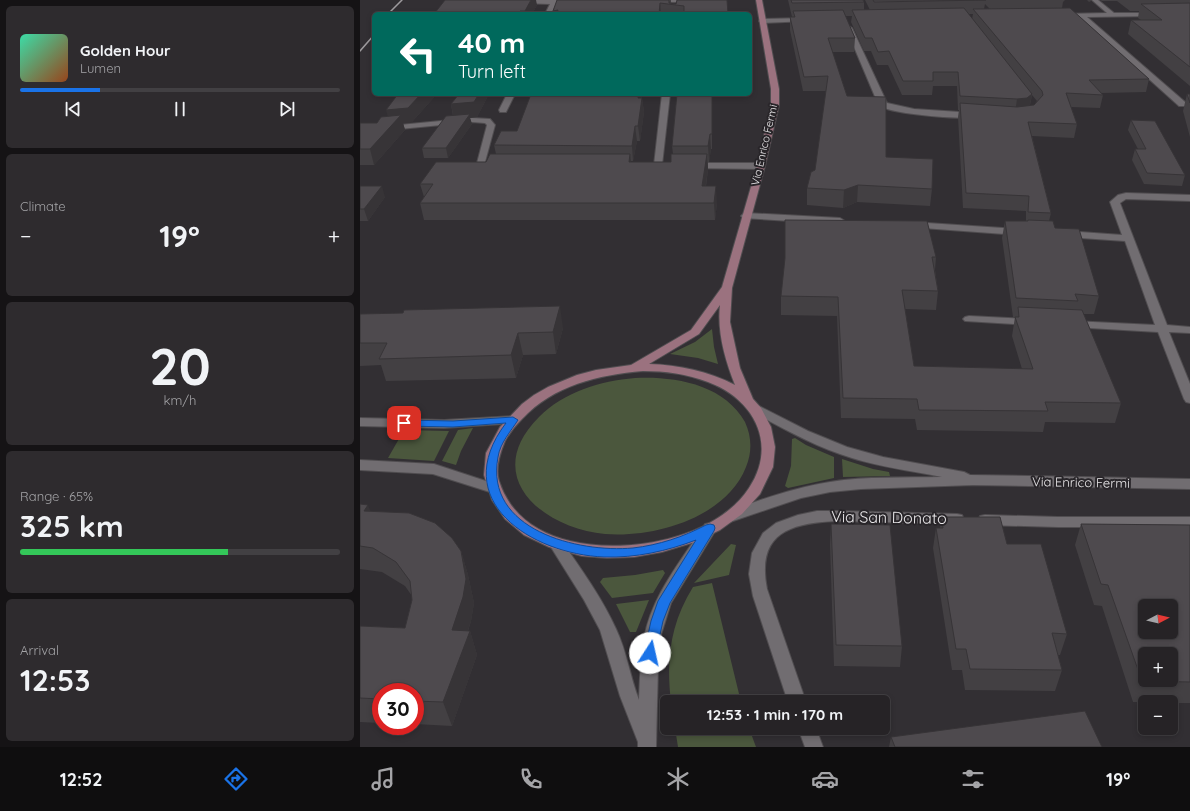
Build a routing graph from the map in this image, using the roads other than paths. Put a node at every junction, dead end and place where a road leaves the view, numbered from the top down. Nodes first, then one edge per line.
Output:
1 (653, 0) edge
2 (676, 0) edge
3 (681, 0) edge
4 (759, 0) edge
5 (1095, 0) edge
6 (554, 1) edge
7 (516, 2) edge
8 (577, 2) edge
9 (675, 7) dead end
10 (549, 12) edge
11 (1159, 14) edge
12 (1081, 15) junction
13 (1113, 15) junction
14 (1059, 16) edge
15 (815, 20) edge
16 (845, 20) edge
17 (762, 21) junction
18 (510, 96) edge
19 (666, 96) edge
20 (1182, 104) dead end
21 (503, 110) dead end
22 (981, 115) edge
23 (360, 132) edge
24 (503, 165) edge
25 (658, 166) edge
26 (682, 166) edge
27 (761, 166) junction
28 (1190, 198) edge
29 (746, 216) junction
30 (848, 222) edge
31 (903, 225) edge
32 (1029, 232) edge
33 (1060, 234) edge
34 (1128, 238) junction
35 (727, 288) junction
36 (969, 319) dead end
37 (1039, 323) edge
38 (1061, 324) edge
39 (1162, 328) junction
40 (1190, 330) edge
41 (634, 368) junction
42 (1190, 399) edge
43 (751, 405) junction
44 (513, 420) junction
45 (360, 422) edge
46 (360, 465) edge
47 (972, 480) junction
48 (1190, 484) edge
49 (493, 488) junction
50 (726, 518) junction
51 (1190, 522) edge
52 (710, 528) junction
53 (556, 544) junction
54 (795, 695) edge
55 (810, 735) edge
56 (647, 744) edge
57 (814, 747) edge

1 - 2 street
2 - 3 street
2 - 9 street
4 - 17 street, Via Enrico Fermi
5 - 13 street
6 - 7 street
6 - 8 street
6 - 10 street
11 - 13 street
12 - 13 street
12 - 14 street
12 - 20 street
15 - 17 street
16 - 22 street
17 - 27 street, Via Enrico Fermi
18 - 21 street
19 - 25 street
23 - 24 street
26 - 27 street
27 - 29 street, Via Enrico Fermi
28 - 34 street
29 - 30 street
29 - 35 street, Via Enrico Fermi
31 - 32 street
33 - 34 street
34 - 39 street
35 - 41 street
35 - 43 street
36 - 37 street
38 - 39 street
39 - 40 street
39 - 42 street
41 - 43 street
41 - 44 street
43 - 47 street
43 - 50 street
44 - 45 street
44 - 49 street
46 - 49 street
47 - 48 street, Via Enrico Fermi
47 - 50 street
49 - 53 street
50 - 52 street
51 - 54 street, Via San Donato
52 - 53 street
52 - 56 street
53 - 56 street
55 - 57 street

